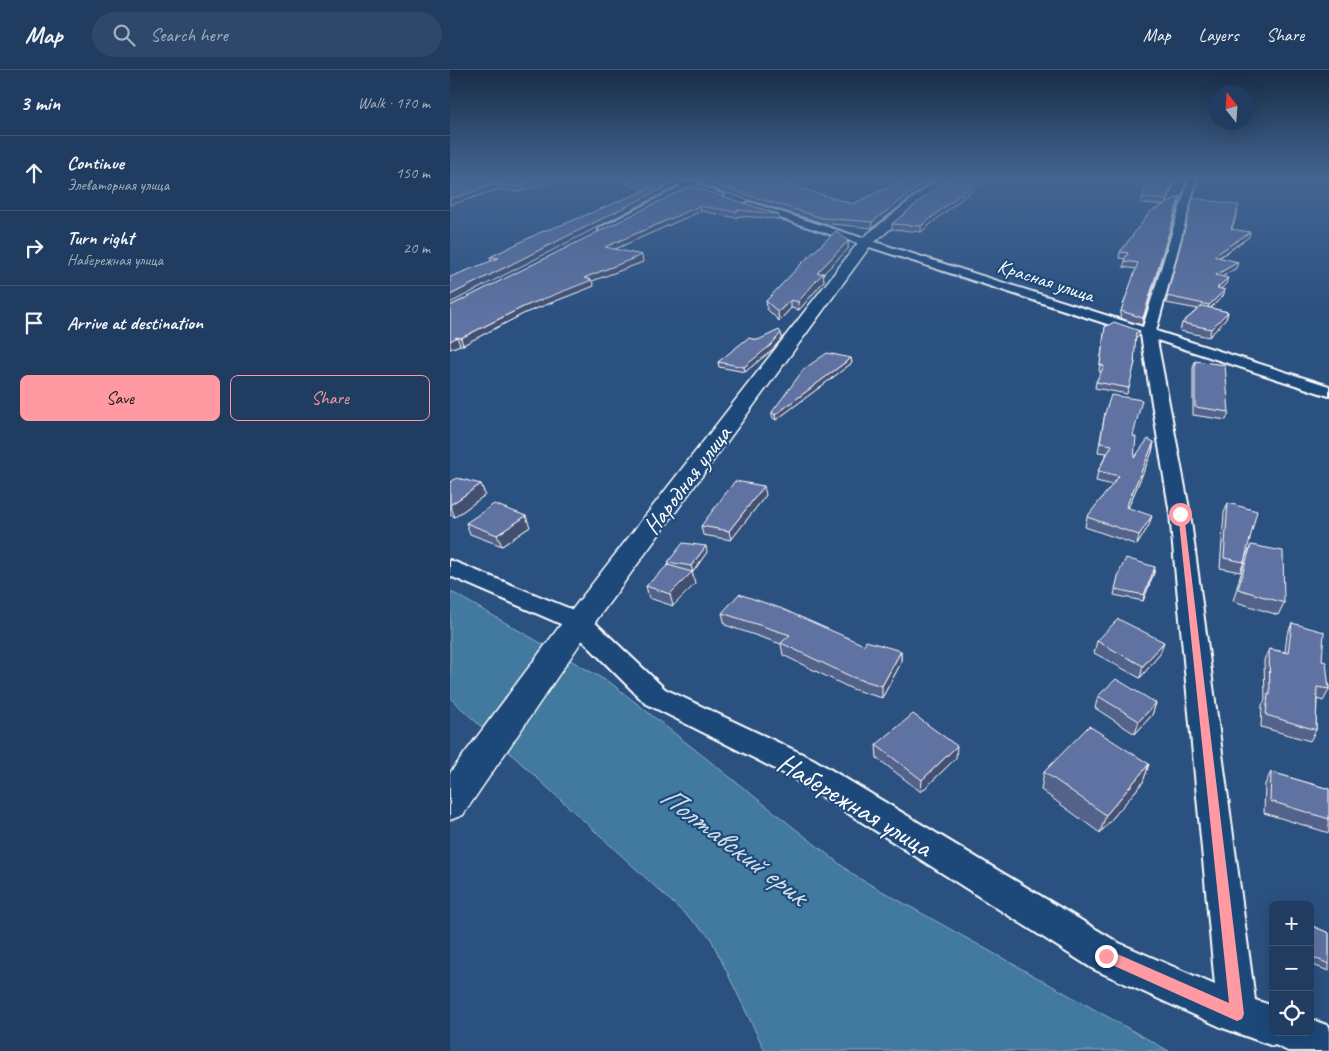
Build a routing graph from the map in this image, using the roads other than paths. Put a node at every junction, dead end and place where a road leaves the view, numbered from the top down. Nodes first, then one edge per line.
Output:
1 (616, 224) edge
2 (808, 224) edge
3 (889, 224) edge
4 (1180, 224) edge
5 (592, 236) edge
6 (866, 242) junction
7 (1148, 332) junction
8 (1329, 391) edge
9 (450, 567) edge
10 (580, 622) junction
11 (450, 803) edge
12 (1237, 1014) junction
13 (1269, 1025) edge
14 (1301, 1036) edge
15 (1329, 1046) edge

1 - 5 street
2 - 6 street, Красная улица
3 - 6 main road, Народная улица
4 - 7 street
6 - 7 street, Красная улица
6 - 10 main road, Народная улица
7 - 8 street, Красная улица
7 - 12 street
9 - 10 street, Набережная улица
10 - 11 main road, Народная улица
10 - 12 street, Набережная улица
12 - 13 street, Набережная улица
14 - 15 street

